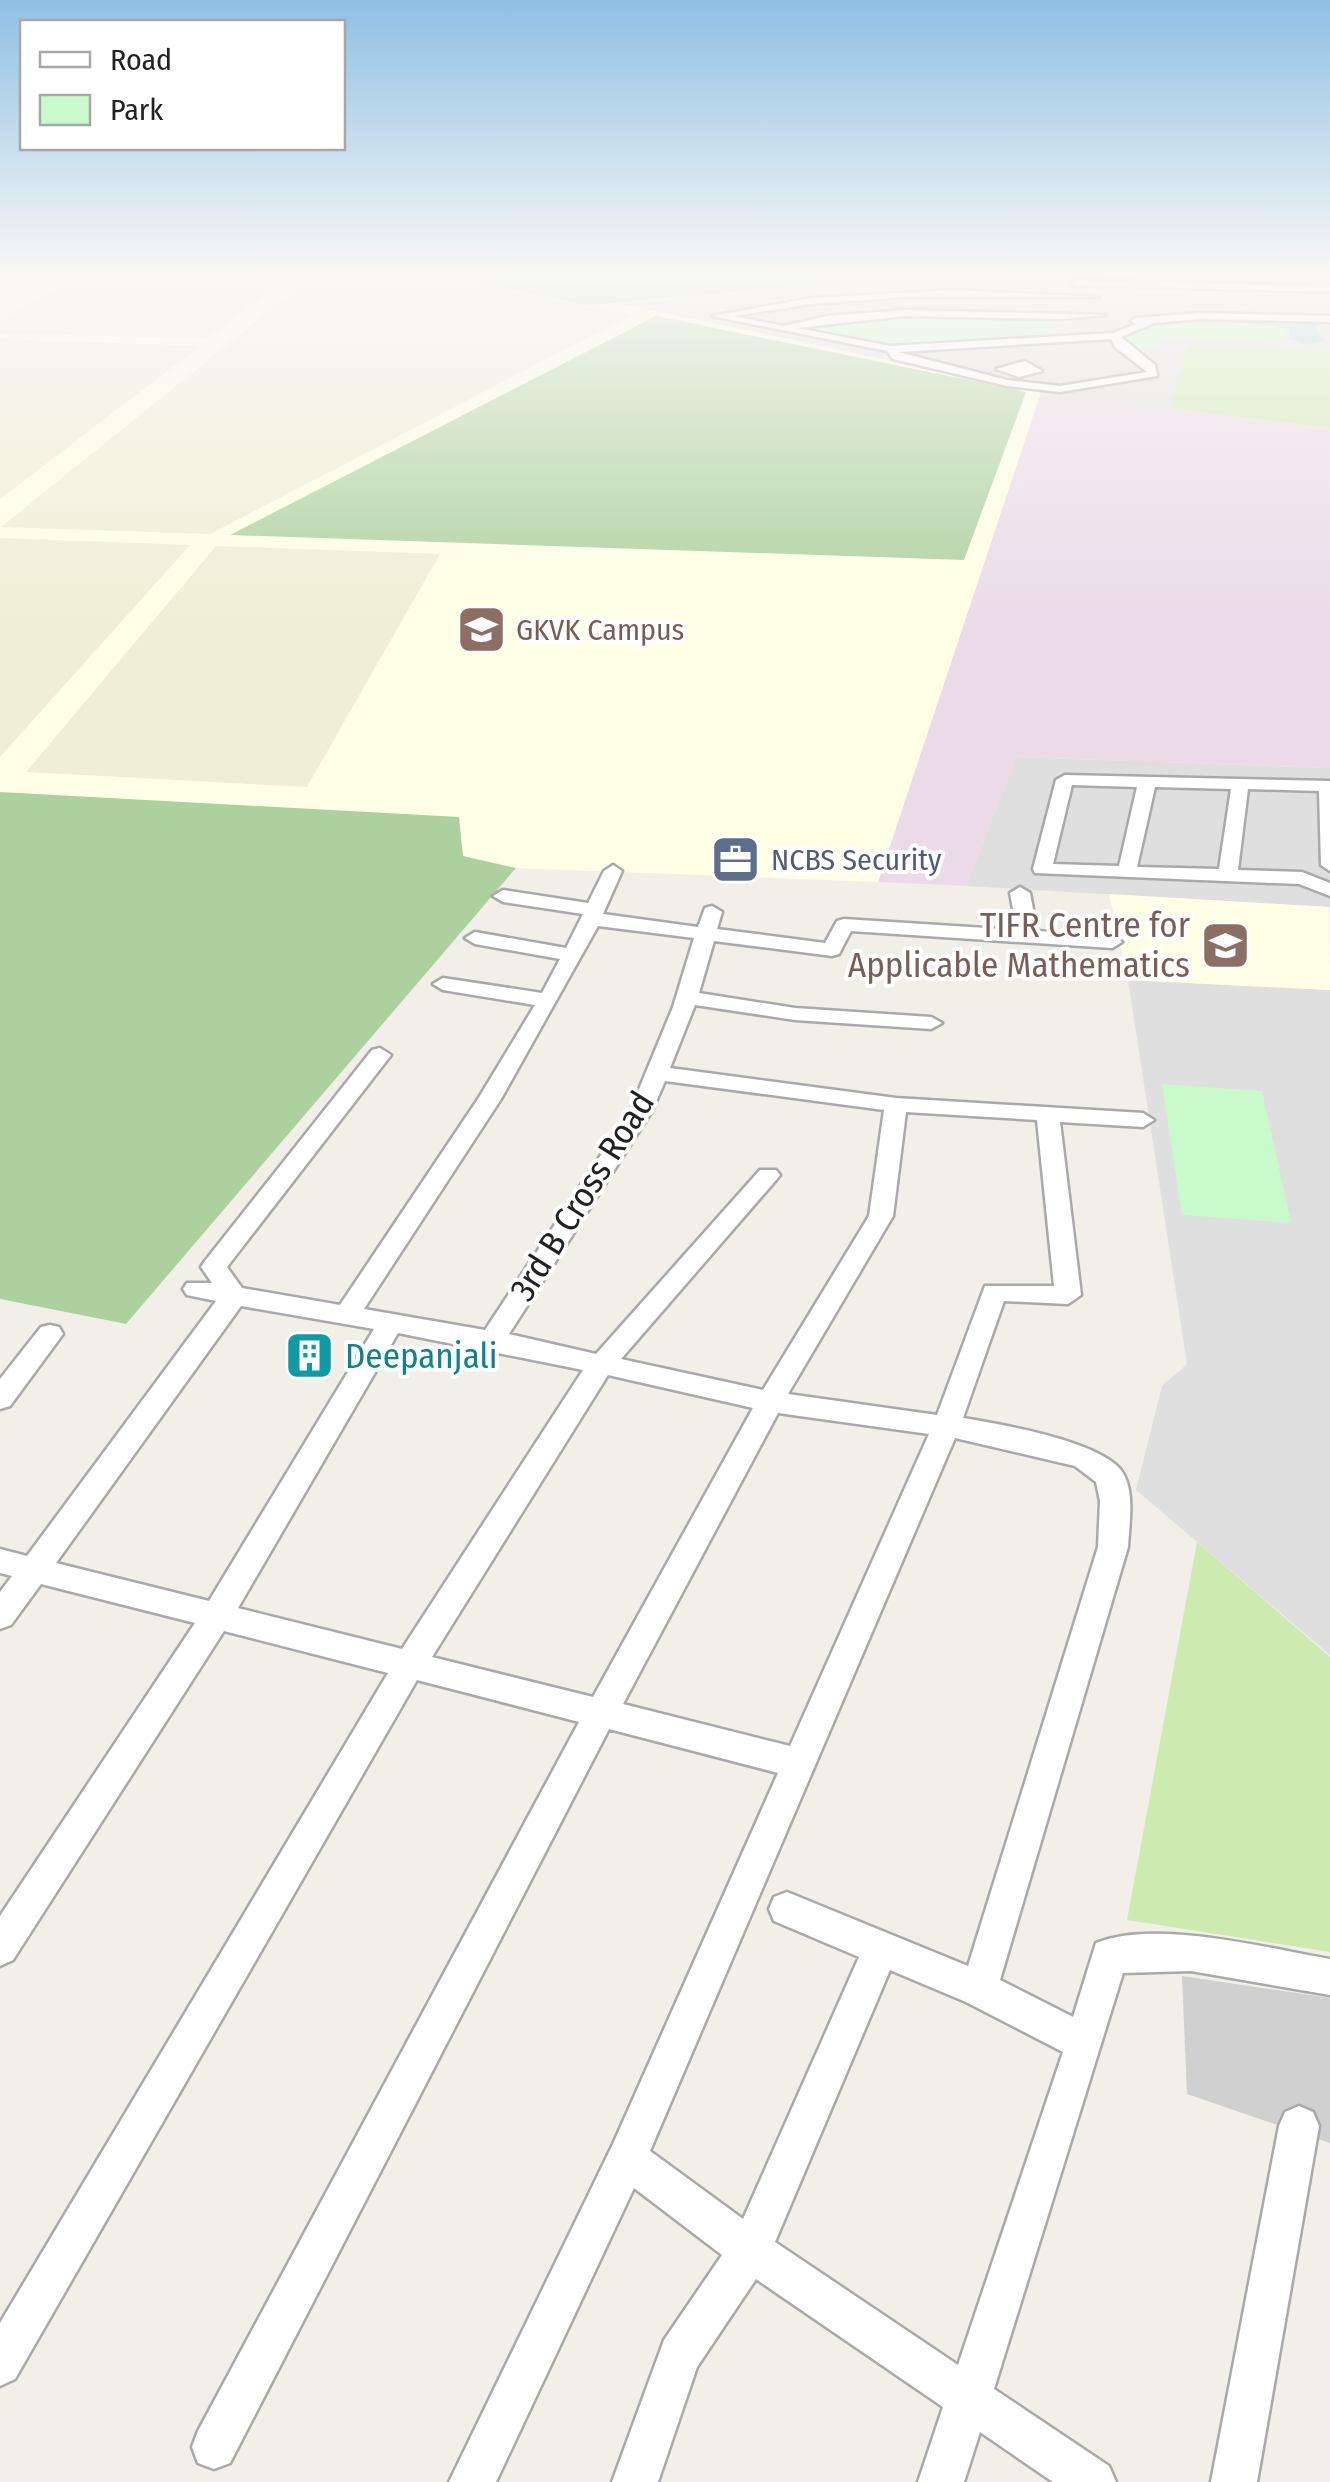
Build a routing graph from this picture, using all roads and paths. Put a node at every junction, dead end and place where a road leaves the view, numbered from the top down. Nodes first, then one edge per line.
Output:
1 (1147, 782) junction
2 (1240, 784) junction
3 (1329, 786) edge
4 (1330, 826) edge
5 (1330, 865) edge
6 (613, 871) dead end
7 (1126, 871) junction
8 (1228, 874) junction
9 (1330, 890) edge
10 (1020, 894) dead end
11 (504, 896) dead end
12 (712, 912) dead end
13 (594, 914) junction
14 (1028, 935) junction
15 (705, 937) junction
16 (475, 938) dead end
17 (1112, 942) dead end
18 (572, 955) junction
19 (443, 984) dead end
20 (687, 997) junction
21 (547, 1000) junction
22 (931, 1023) dead end
23 (380, 1055) dead end
24 (657, 1073) junction
25 (896, 1105) junction
26 (1048, 1114) junction
27 (1143, 1120) dead end
28 (768, 1176) dead end
29 (196, 1289) dead end
30 (234, 1296) junction
31 (347, 1315) junction
32 (391, 1322) junction
33 (50, 1334) dead end
34 (492, 1340) junction
35 (600, 1366) junction
36 (0, 1399) edge
37 (770, 1402) junction
38 (947, 1425) junction
39 (0, 1561) edge
40 (36, 1570) junction
41 (0, 1616) edge
42 (217, 1616) junction
43 (409, 1665) junction
44 (601, 1714) junction
45 (798, 1764) junction
46 (786, 1909) dead end
47 (0, 1948) edge
48 (882, 1948) junction
49 (1330, 1976) edge
50 (979, 1990) junction
51 (1085, 2043) junction
52 (1300, 2126) dead end
53 (627, 2158) junction
54 (750, 2250) junction
55 (0, 2364) edge
56 (968, 2400) junction
57 (214, 2447) dead end
58 (472, 2482) edge
59 (635, 2482) edge
60 (940, 2482) edge
61 (1093, 2482) edge
62 (1234, 2482) edge

1 - 2 street
1 - 7 street
1 - 7 street
2 - 3 street
2 - 8 street
3 - 4 street
4 - 5 street
6 - 13 street
7 - 8 street
8 - 9 street
10 - 14 street
11 - 13 street
12 - 15 street, 3rd B Cross Road
13 - 15 street
13 - 18 street
14 - 15 street
14 - 17 street
15 - 20 street, 3rd B Cross Road
16 - 18 street
18 - 21 street
19 - 21 street
20 - 22 street
20 - 24 street, 3rd B Cross Road
21 - 31 street
23 - 30 street
24 - 25 street
24 - 34 street, 3rd B Cross Road
25 - 26 street
25 - 37 street
26 - 27 street
26 - 38 street
28 - 35 street
29 - 30 street
30 - 31 street
30 - 40 street
31 - 32 street
32 - 34 street
32 - 42 street
33 - 36 street
34 - 35 street
35 - 37 street
35 - 43 street
37 - 38 street
37 - 44 street
38 - 45 street
38 - 50 street
39 - 40 street
40 - 41 street
40 - 42 street
42 - 43 street
42 - 47 street
43 - 44 street
43 - 55 street
44 - 45 street
44 - 57 street
45 - 53 street
46 - 48 street
48 - 50 street
48 - 54 street
49 - 51 street
50 - 51 street
51 - 56 street
52 - 62 street
53 - 54 street
53 - 58 street
54 - 56 street
54 - 59 street
56 - 60 street
56 - 61 street

